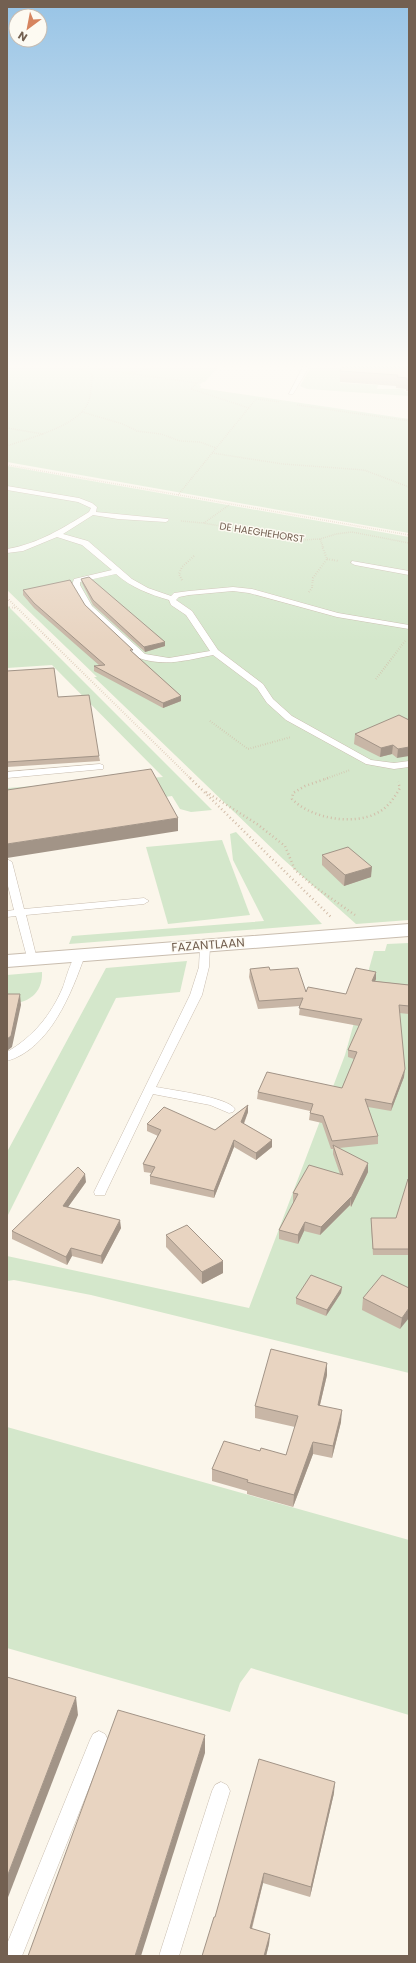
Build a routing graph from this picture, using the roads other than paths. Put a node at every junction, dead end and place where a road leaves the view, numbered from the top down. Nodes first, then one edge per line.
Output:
1 (7, 488) edge
2 (92, 513) junction
3 (166, 520) road end
4 (57, 535) junction
5 (7, 551) edge
6 (355, 563) dead end
7 (118, 571) junction
8 (409, 573) edge
9 (172, 599) junction
10 (409, 627) edge
11 (215, 652) junction
12 (409, 764) edge
13 (100, 767) dead end
14 (7, 775) edge
15 (7, 862) edge
16 (144, 901) dead end
17 (20, 913) junction
18 (7, 914) edge
19 (409, 930) edge
20 (205, 946) junction
21 (80, 955) junction
22 (32, 959) junction
23 (7, 961) edge
24 (7, 1058) edge
25 (149, 1089) junction
26 (229, 1109) dead end
27 (100, 1192) dead end
28 (99, 1740) dead end
29 (221, 1791) dead end
30 (12, 1956) edge
31 (168, 1956) edge

1 - 2 lane
2 - 3 lane
2 - 4 lane
4 - 5 lane
4 - 7 lane
6 - 8 lane
7 - 9 lane
7 - 11 lane
9 - 10 lane
9 - 11 lane
11 - 12 lane
13 - 14 lane
15 - 17 lane
16 - 17 lane
17 - 18 lane
17 - 22 lane
19 - 20 street, FAZANTLAAN
20 - 21 street, FAZANTLAAN
20 - 25 lane
21 - 22 street, FAZANTLAAN
21 - 24 lane
22 - 23 street, FAZANTLAAN
25 - 26 lane
25 - 27 lane
28 - 30 lane
29 - 31 lane

